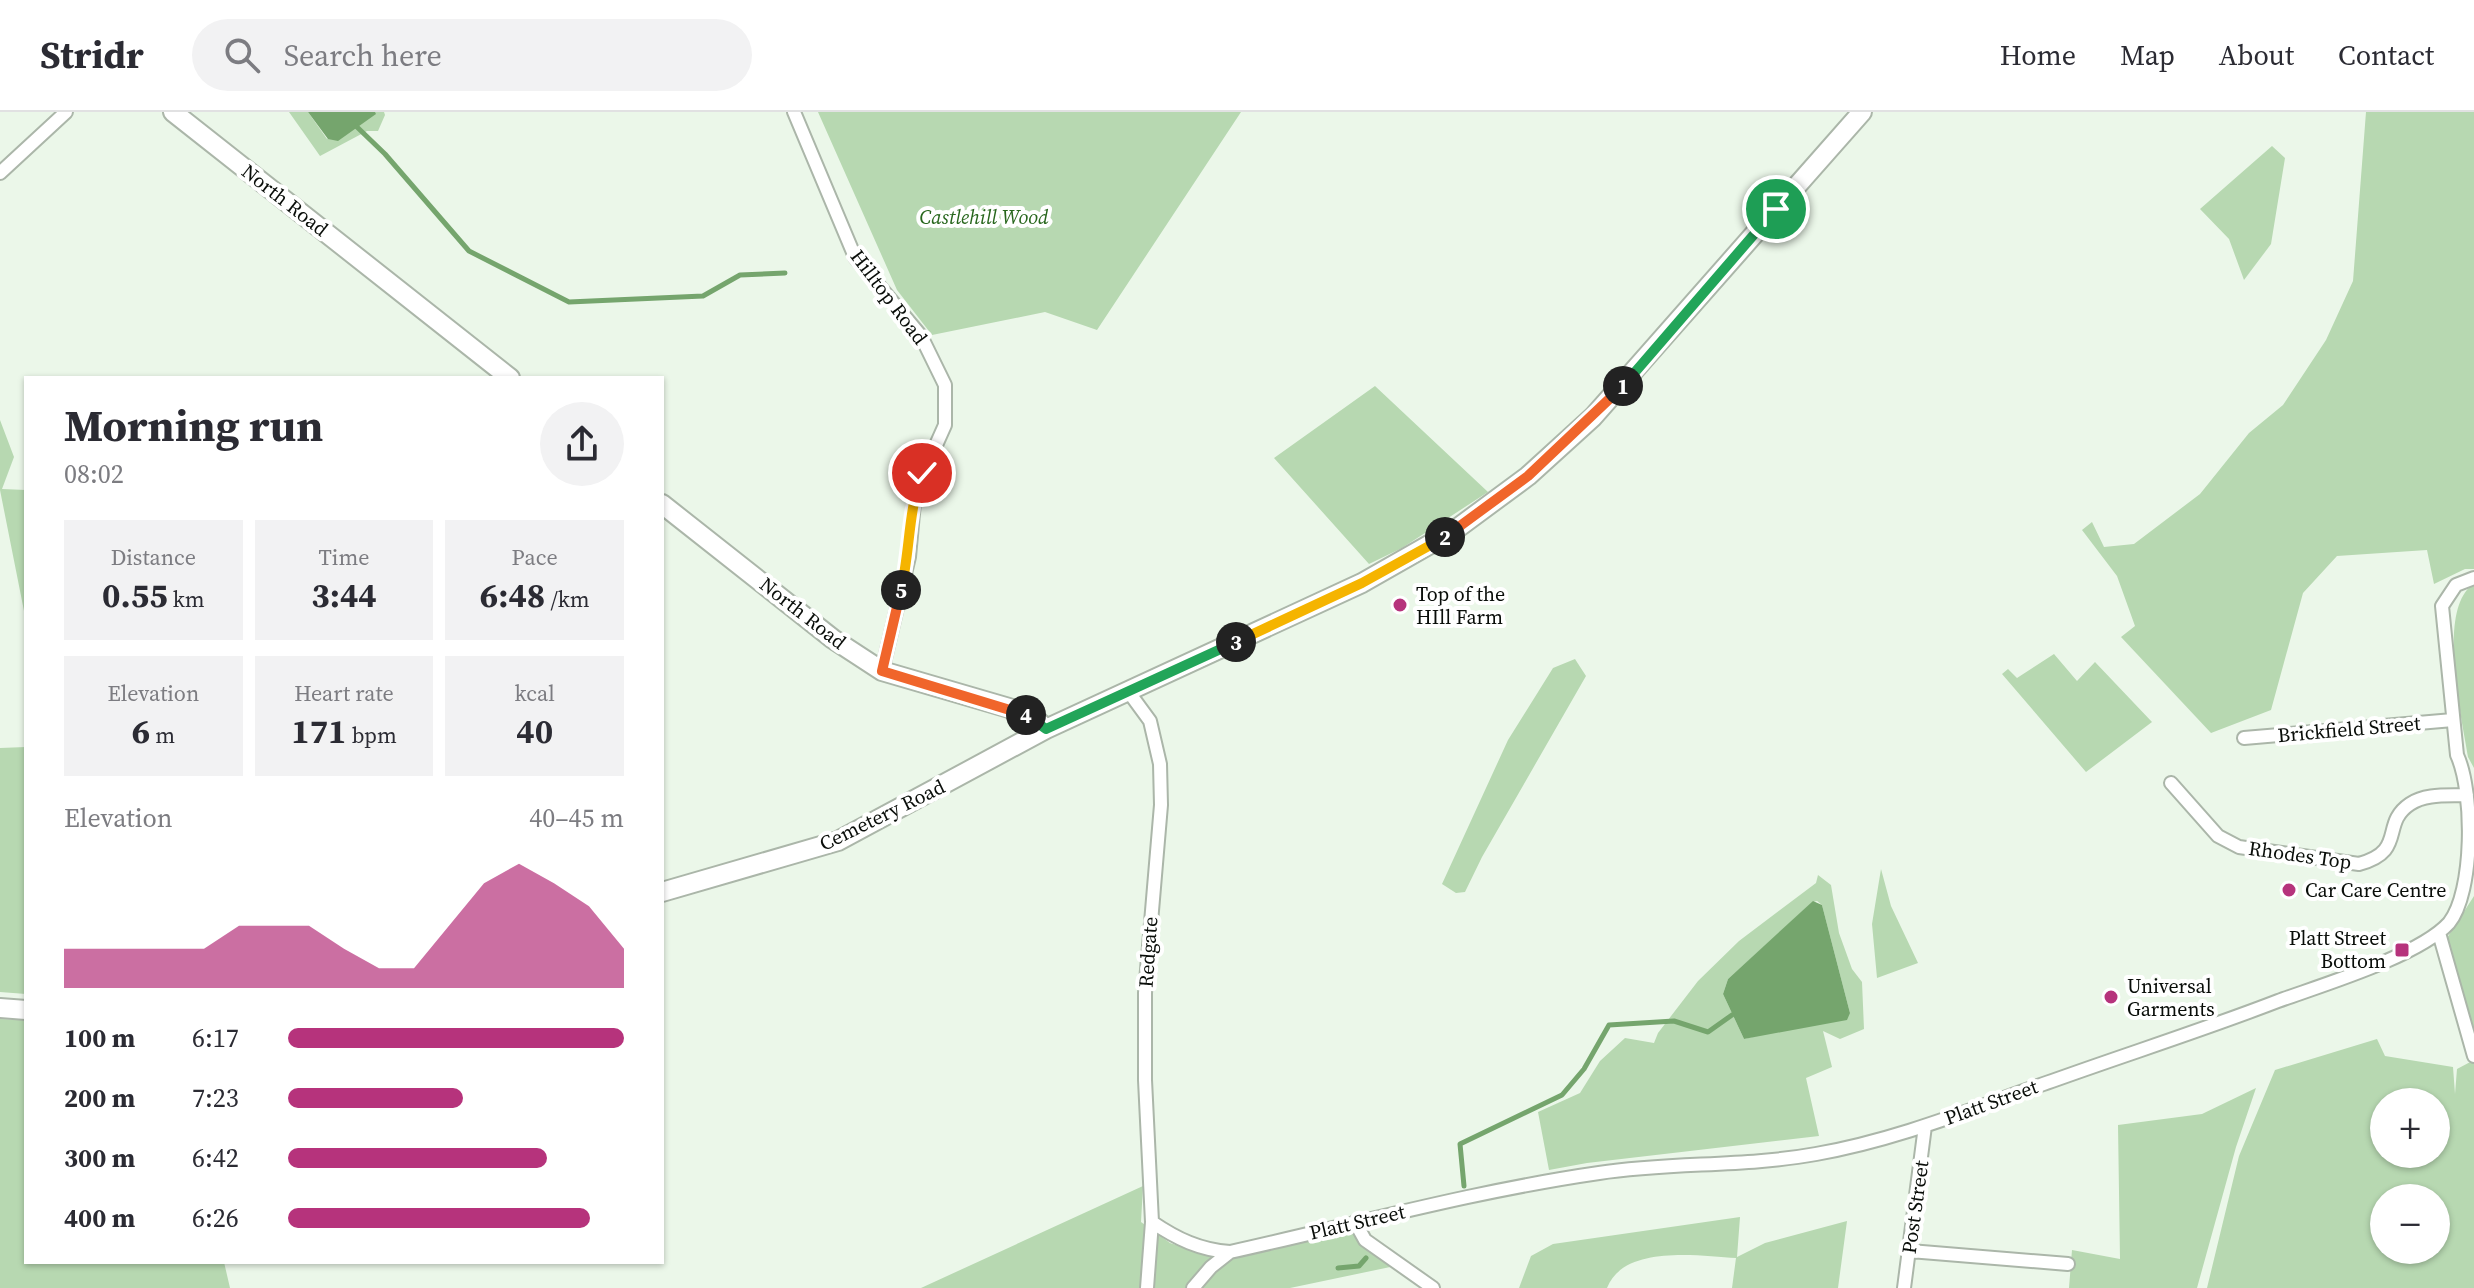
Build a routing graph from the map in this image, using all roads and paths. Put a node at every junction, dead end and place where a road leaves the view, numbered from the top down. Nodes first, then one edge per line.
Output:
1 (66, 112) edge
2 (173, 112) edge
3 (794, 112) edge
4 (1862, 112) edge
5 (0, 173) edge
6 (507, 376) edge
7 (664, 506) edge
8 (2474, 578) edge
9 (882, 671) junction
10 (1128, 691) junction
11 (2453, 720) junction
12 (1046, 729) junction
13 (2244, 738) dead end
14 (2171, 783) dead end
15 (2467, 795) junction
16 (664, 891) edge
17 (2439, 933) junction
18 (0, 1008) edge
19 (24, 1010) edge
20 (2474, 1056) edge
21 (1925, 1126) junction
22 (1152, 1222) junction
23 (1355, 1222) junction
24 (1910, 1251) junction
25 (1230, 1252) junction
26 (2068, 1264) dead end
27 (1147, 1288) edge
28 (1193, 1288) edge
29 (1433, 1288) edge
30 (1904, 1288) edge

1 - 5 street
2 - 6 street, North Road
3 - 9 street, Hilltop Road
4 - 10 street, Cemetery Road
7 - 9 street, North Road
8 - 11 street, Platt Street
9 - 12 street, North Road
10 - 12 street, Cemetery Road
10 - 22 street, Redgate
11 - 13 street, Brickfield Street
11 - 15 street, Platt Street
12 - 16 street, Cemetery Road
14 - 15 street, Rhodes Top
15 - 17 street, Platt Street
17 - 20 street
17 - 21 street, Platt Street
18 - 19 street
21 - 23 street, Platt Street
21 - 24 street, Post Street
22 - 25 street, Platt Street
22 - 27 street, Redgate
23 - 25 street, Platt Street
23 - 29 street
24 - 26 street
24 - 30 street, Post Street
25 - 28 street

